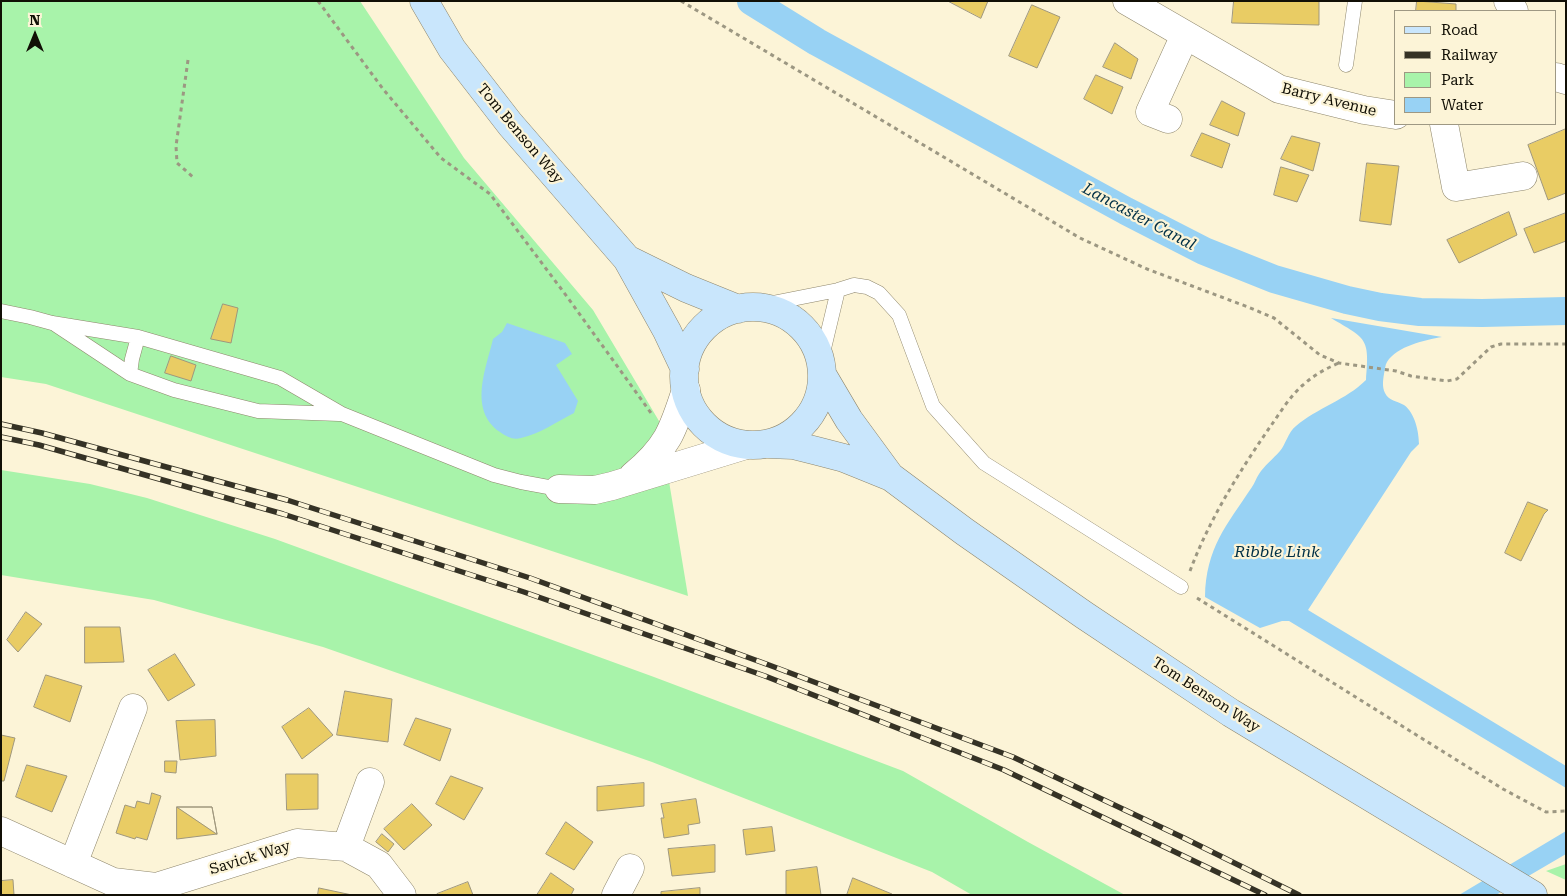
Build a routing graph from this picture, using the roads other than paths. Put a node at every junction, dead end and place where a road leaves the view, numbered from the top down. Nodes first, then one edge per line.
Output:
1 (424, 1) edge
2 (1127, 1) edge
3 (1355, 1) edge
4 (1185, 36) junction
5 (1346, 65) dead end
6 (1394, 115) edge
7 (1168, 119) dead end
8 (1443, 125) edge
9 (1523, 176) dead end
10 (627, 259) junction
11 (838, 290) junction
12 (745, 308) junction
13 (1, 311) edge
14 (52, 323) junction
15 (138, 337) junction
16 (822, 369) junction
17 (130, 374) junction
18 (685, 379) junction
19 (342, 414) junction
20 (757, 444) junction
21 (891, 477) junction
22 (628, 480) junction
23 (559, 489) joint
24 (1181, 587) road end
25 (132, 708) dead end
26 (370, 782) dead end
27 (1, 831) edge
28 (346, 847) junction
29 (73, 864) junction
30 (630, 868) dead end
31 (156, 891) edge
32 (402, 895) edge
33 (616, 895) edge
34 (1533, 895) edge

1 - 10 main road, Tom Benson Way
2 - 4 street, Barry Avenue
3 - 5 lane
4 - 6 street, Barry Avenue
4 - 7 street
8 - 9 street
10 - 12 main road, Tom Benson Way
10 - 18 main road, Tom Benson Way
11 - 12 lane
11 - 16 lane
11 - 24 lane
12 - 16 main road
12 - 18 main road
13 - 14 lane
14 - 15 lane
14 - 17 lane
15 - 17 lane
15 - 19 lane
16 - 20 main road
16 - 21 main road, Tom Benson Way
17 - 19 lane
18 - 20 main road
18 - 22 street
19 - 23 lane
20 - 21 main road, Tom Benson Way
20 - 22 street
21 - 34 main road, Tom Benson Way
22 - 23 street
25 - 29 street
26 - 28 street
27 - 29 street, Savick Way
28 - 31 street, Savick Way
28 - 32 street, Savick Way
29 - 31 street, Savick Way
30 - 33 street

